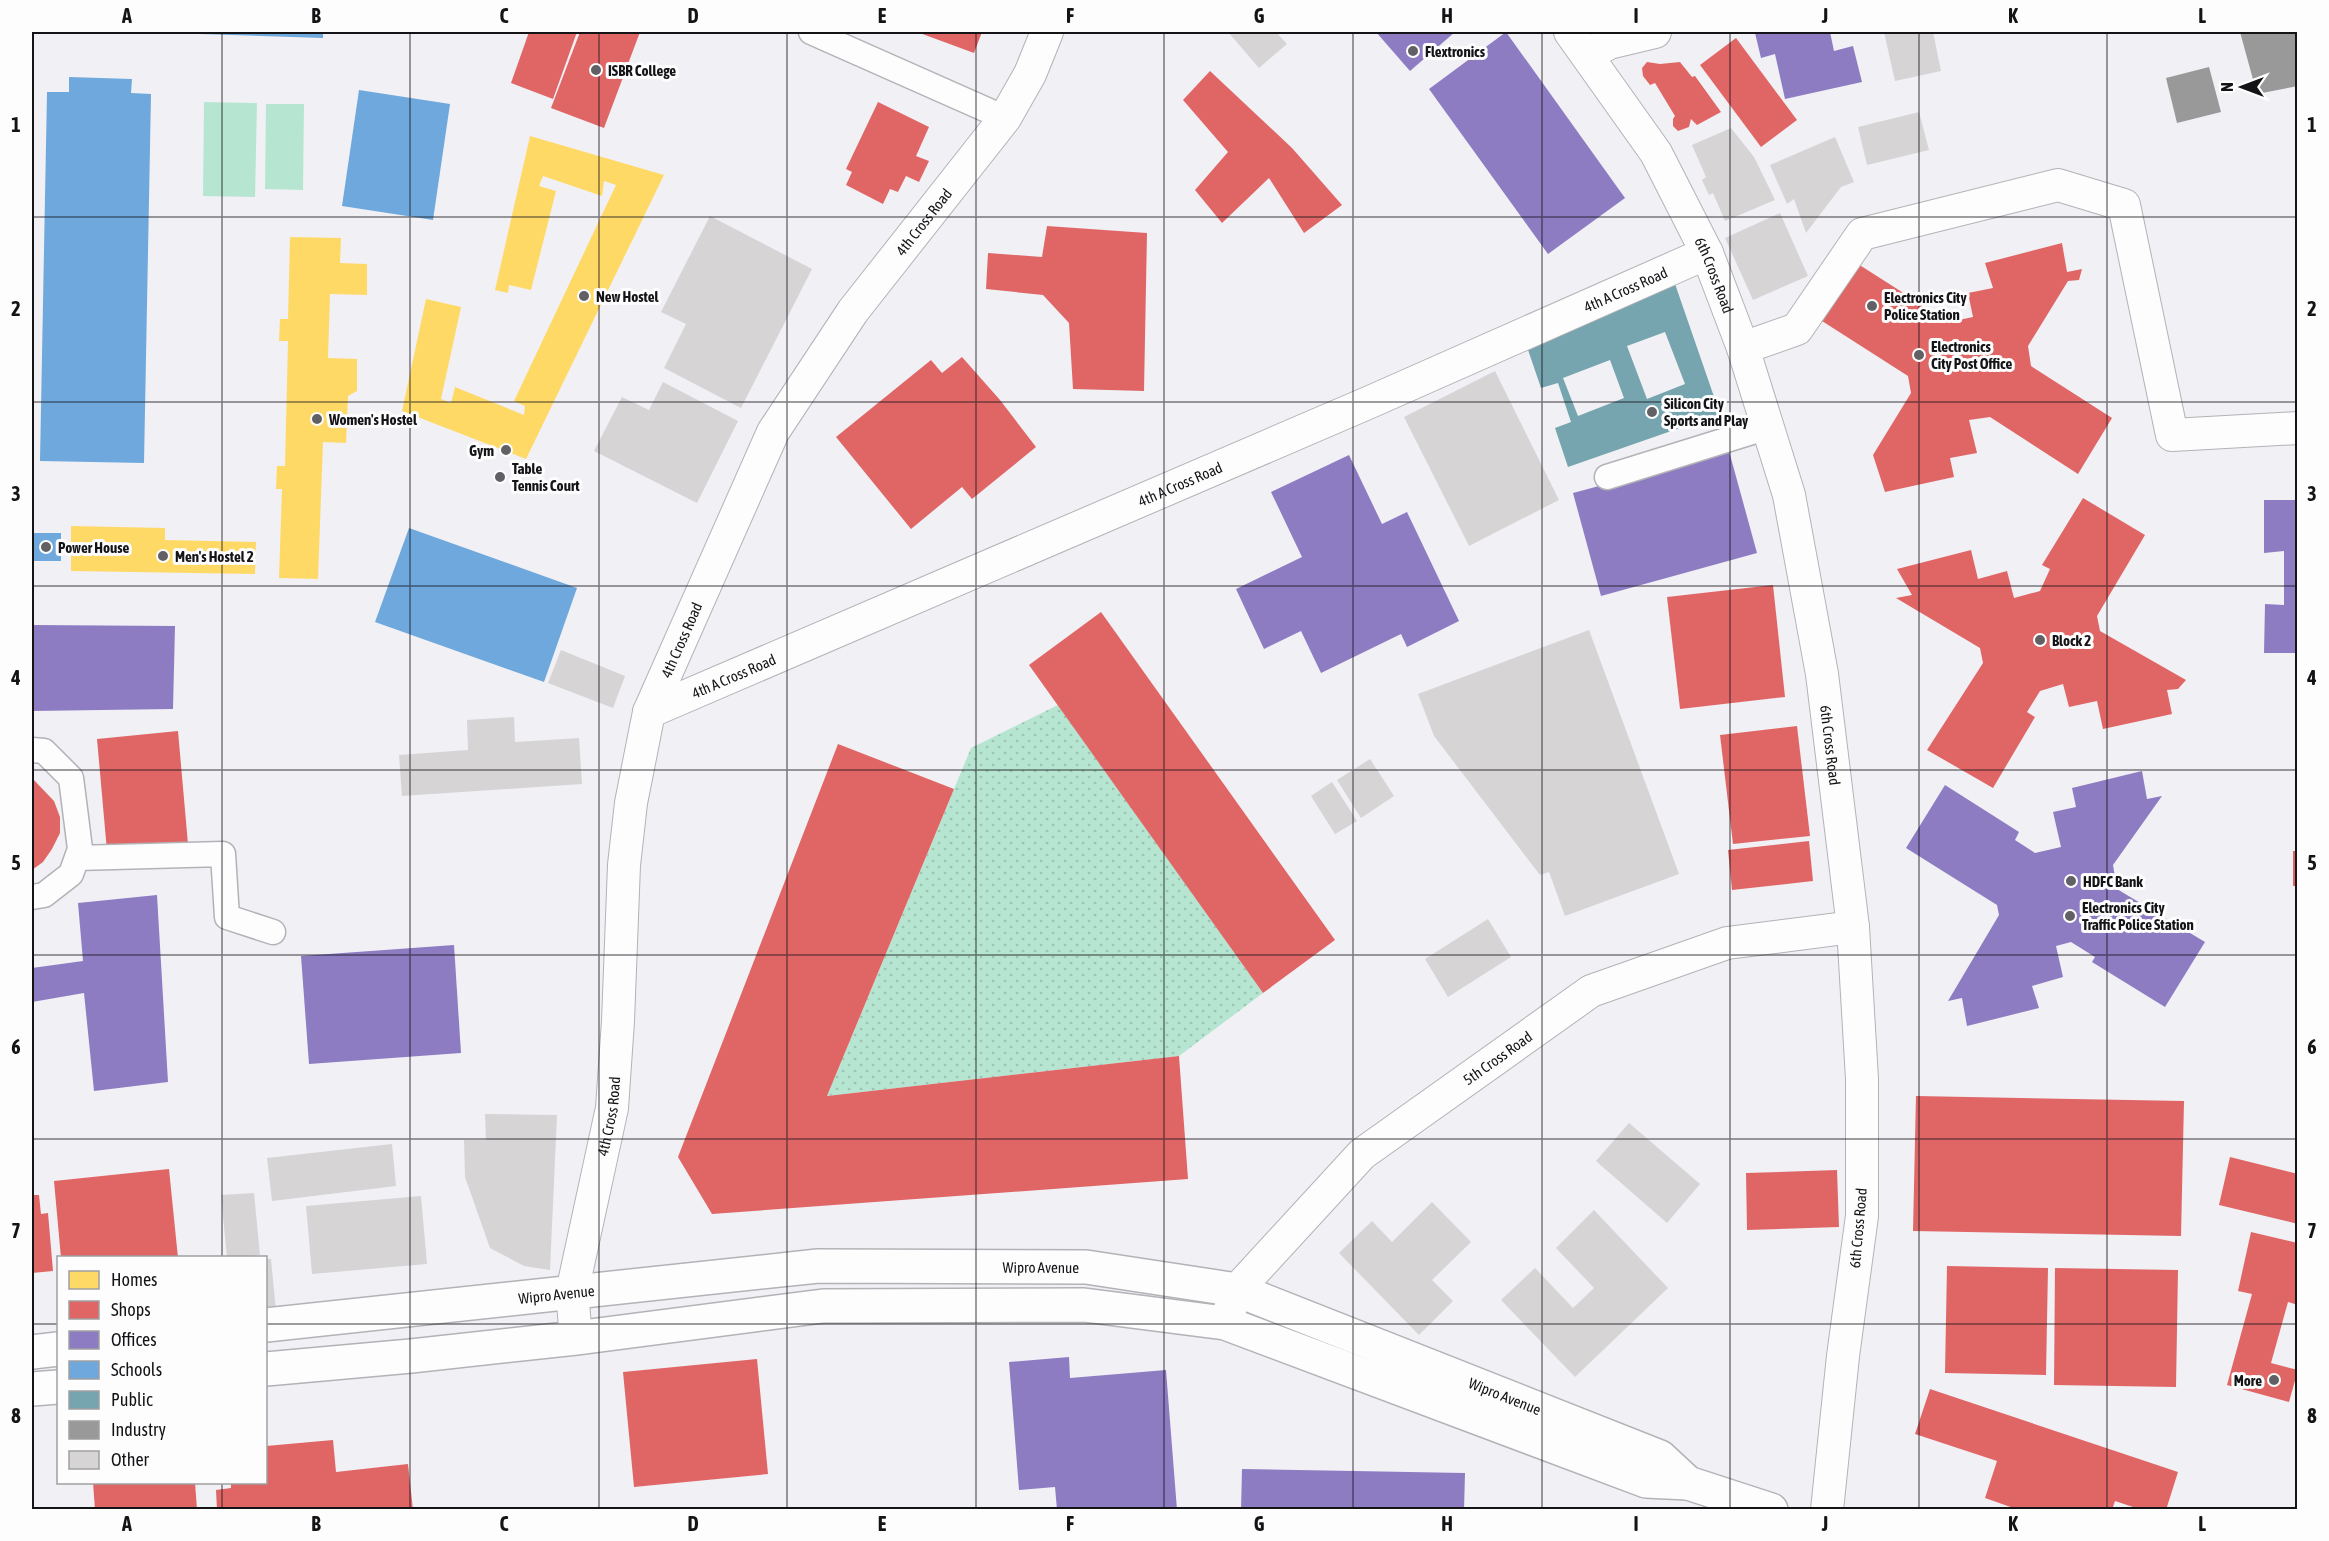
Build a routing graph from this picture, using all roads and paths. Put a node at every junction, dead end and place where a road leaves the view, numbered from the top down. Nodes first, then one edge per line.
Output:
1 (811, 32) edge
2 (1047, 32) edge
3 (1655, 32) edge
4 (1579, 44) edge
5 (1005, 118) junction
6 (1707, 253) junction
7 (1743, 348) junction
8 (1768, 427) junction
9 (2298, 428) edge
10 (1607, 477) dead end
11 (649, 712) junction
12 (32, 750) edge
13 (77, 858) junction
14 (32, 897) edge
15 (1853, 927) junction
16 (273, 932) dead end
17 (1237, 1290) junction
18 (572, 1292) junction
19 (1225, 1323) junction
20 (267, 1325) edge
21 (576, 1338) junction
22 (57, 1348) edge
23 (32, 1352) edge
24 (267, 1369) edge
25 (57, 1387) edge
26 (32, 1389) edge
27 (1688, 1483) junction
28 (1771, 1509) edge
29 (1827, 1509) edge

1 - 5 street
2 - 5 street, 4th Cross Road
3 - 4 street
4 - 6 street, 6th Cross Road
5 - 11 street, 4th Cross Road
6 - 7 street, 6th Cross Road
6 - 11 street, 4th A Cross Road
7 - 8 street, 6th Cross Road
7 - 9 street
8 - 10 street
8 - 15 street, 6th Cross Road
11 - 18 street, 4th Cross Road
12 - 13 street
13 - 14 street
13 - 16 street
15 - 17 street, 5th Cross Road
15 - 29 street, 6th Cross Road
17 - 18 main road, Wipro Avenue
17 - 19 street, 5th Cross Road
17 - 27 main road, Wipro Avenue
18 - 20 main road, Wipro Avenue
18 - 21 street, 4th Cross Road
19 - 21 main road, Wipro Avenue
19 - 27 main road, Wipro Avenue
21 - 24 main road, Wipro Avenue
22 - 23 main road
25 - 26 main road
27 - 28 main road, Wipro Avenue

